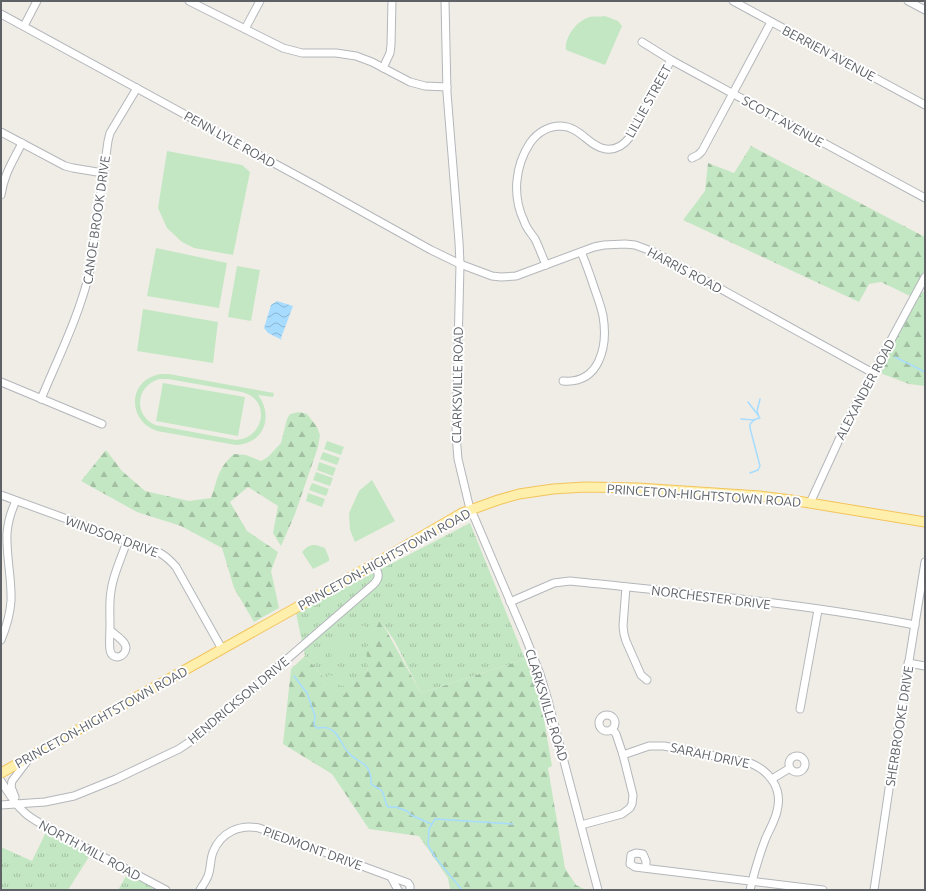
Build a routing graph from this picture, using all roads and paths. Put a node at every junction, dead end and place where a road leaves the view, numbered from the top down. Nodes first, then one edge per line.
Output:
1 (37, 1) edge
2 (190, 1) edge
3 (260, 1) edge
4 (392, 1) edge
5 (445, 1) edge
6 (733, 1) edge
7 (908, 1) edge
8 (925, 10) edge
9 (1, 14) edge
10 (771, 22) junction
11 (24, 26) junction
12 (245, 29) junction
13 (642, 42) dead end
14 (671, 60) junction
15 (383, 68) junction
16 (447, 87) junction
17 (136, 88) junction
18 (733, 94) junction
19 (925, 104) edge
20 (1, 132) edge
21 (22, 144) junction
22 (692, 158) dead end
23 (103, 173) junction
24 (1, 195) edge
25 (925, 198) edge
26 (581, 252) junction
27 (460, 264) junction
28 (546, 264) junction
29 (925, 276) edge
30 (873, 373) junction
31 (562, 381) dead end
32 (1, 382) edge
33 (42, 399) junction
34 (102, 424) dead end
35 (1, 495) edge
36 (16, 500) junction
37 (810, 503) junction
38 (471, 509) junction
39 (925, 522) edge
40 (127, 541) junction
41 (925, 562) edge
42 (374, 564) junction
43 (626, 587) junction
44 (510, 602) junction
45 (818, 610) junction
46 (915, 625) junction
47 (110, 630) dead end
48 (1, 640) edge
49 (222, 649) junction
50 (908, 663) junction
51 (925, 666) edge
52 (647, 680) dead end
53 (800, 709) dead end
54 (612, 729) dead end
55 (622, 755) junction
56 (31, 757) junction
57 (790, 768) dead end
58 (1, 773) edge
59 (772, 779) junction
60 (1, 781) edge
61 (17, 804) junction
62 (1, 805) edge
63 (582, 825) junction
64 (646, 868) junction
65 (391, 877) junction
66 (752, 882) junction
67 (166, 890) edge
68 (200, 890) edge
69 (398, 890) edge
70 (410, 890) edge
71 (598, 890) edge
72 (750, 890) edge
73 (824, 890) edge
74 (874, 890) edge

1 - 11 street
2 - 12 street
3 - 12 street
4 - 15 street
5 - 16 street, CLARKSVILLE ROAD
6 - 10 street, BERRIEN AVENUE
7 - 8 street
9 - 11 street, PENN LYLE ROAD
10 - 18 street
10 - 19 street, BERRIEN AVENUE
11 - 17 street, PENN LYLE ROAD
12 - 15 street
13 - 14 street, SCOTT AVENUE
14 - 18 street, SCOTT AVENUE
14 - 28 street, LILLIE STREET
15 - 16 street
16 - 27 street, CLARKSVILLE ROAD
17 - 23 street, CANOE BROOK DRIVE
17 - 27 street, PENN LYLE ROAD
18 - 22 street
18 - 25 street, SCOTT AVENUE
20 - 21 street
21 - 23 street
21 - 24 street
23 - 33 street, CANOE BROOK DRIVE
26 - 28 street, HARRIS ROAD
26 - 30 street, HARRIS ROAD
26 - 31 street
27 - 28 street, HARRIS ROAD
27 - 38 street, CLARKSVILLE ROAD
29 - 30 street, ALEXANDER ROAD
30 - 37 street, ALEXANDER ROAD
32 - 33 street
33 - 34 street
35 - 36 street, WINDSOR DRIVE
36 - 40 street, WINDSOR DRIVE
36 - 48 street
37 - 38 main road, PRINCETON-HIGHTSTOWN ROAD
37 - 39 main road, PRINCETON-HIGHTSTOWN ROAD
38 - 42 main road, PRINCETON-HIGHTSTOWN ROAD
38 - 44 street, CLARKSVILLE ROAD
40 - 47 street
40 - 49 street, WINDSOR DRIVE
41 - 46 street, SHERBROOKE DRIVE
42 - 49 main road, PRINCETON-HIGHTSTOWN ROAD
42 - 61 street, HENDRICKSON DRIVE
43 - 44 street, NORCHESTER DRIVE
43 - 45 street, NORCHESTER DRIVE
43 - 52 street
44 - 63 street, CLARKSVILLE ROAD
45 - 46 street, NORCHESTER DRIVE
45 - 53 street
46 - 50 street, SHERBROOKE DRIVE
49 - 56 main road, PRINCETON-HIGHTSTOWN ROAD
50 - 51 street
50 - 74 street, SHERBROOKE DRIVE
54 - 55 street
55 - 59 street, SARAH DRIVE
55 - 63 street
56 - 58 main road, PRINCETON-HIGHTSTOWN ROAD
56 - 61 street
57 - 59 street
59 - 66 street
60 - 61 street, NORTH MILL ROAD
61 - 62 street
61 - 67 street, NORTH MILL ROAD
63 - 71 street, CLARKSVILLE ROAD
64 - 64 street
64 - 66 street
65 - 68 street, PIEDMONT DRIVE
65 - 69 street
65 - 70 street, PIEDMONT DRIVE
66 - 72 street
66 - 73 street

